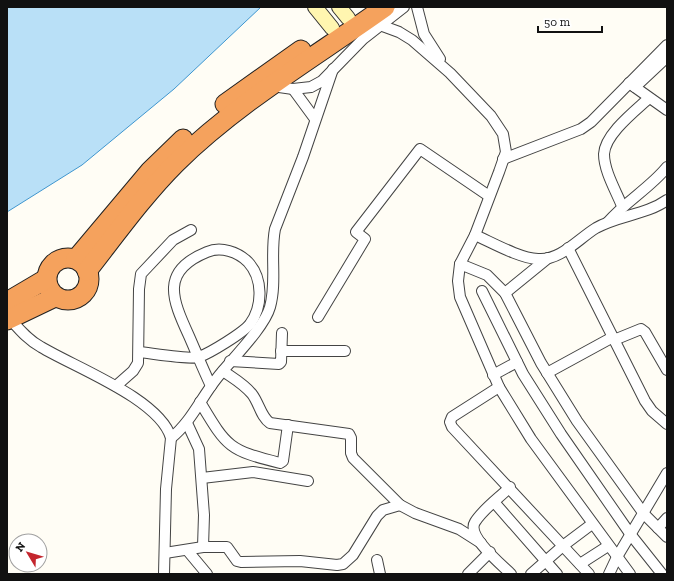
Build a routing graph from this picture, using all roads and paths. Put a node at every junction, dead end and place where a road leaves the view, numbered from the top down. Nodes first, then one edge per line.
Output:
1 (363, 7) edge
2 (385, 7) edge
3 (404, 7) edge
4 (417, 7) edge
5 (316, 8) edge
6 (343, 12) edge
7 (380, 25) junction
8 (332, 28) junction
9 (667, 45) edge
10 (667, 57) edge
11 (333, 69) junction
12 (450, 73) junction
13 (632, 85) junction
14 (272, 86) junction
15 (293, 88) junction
16 (650, 98) junction
17 (667, 110) edge
18 (315, 119) junction
19 (503, 159) junction
20 (667, 166) edge
21 (489, 196) junction
22 (667, 200) edge
23 (622, 206) junction
24 (607, 224) junction
25 (191, 230) dead end
26 (475, 235) junction
27 (568, 248) junction
28 (548, 258) junction
29 (460, 264) junction
30 (82, 265) junction
31 (46, 279) junction
32 (482, 291) dead end
33 (505, 293) junction
34 (56, 296) junction
35 (8, 313) edge
36 (318, 317) dead end
37 (282, 333) dead end
38 (614, 339) junction
39 (281, 351) junction
40 (345, 351) dead end
41 (139, 352) junction
42 (198, 358) junction
43 (230, 361) junction
44 (517, 362) junction
45 (667, 370) edge
46 (223, 371) junction
47 (547, 373) junction
48 (493, 374) junction
49 (116, 386) junction
50 (211, 386) junction
51 (499, 387) junction
52 (200, 402) junction
53 (187, 422) junction
54 (667, 424) edge
55 (288, 425) junction
56 (171, 438) junction
57 (667, 473) edge
58 (202, 478) junction
59 (308, 481) dead end
60 (510, 487) junction
61 (494, 502) junction
62 (400, 505) junction
63 (644, 514) junction
64 (667, 518) edge
65 (592, 524) junction
66 (658, 528) junction
67 (631, 534) junction
68 (667, 537) edge
69 (481, 544) junction
70 (564, 545) junction
71 (608, 546) junction
72 (203, 547) junction
73 (187, 550) junction
74 (490, 552) junction
75 (165, 553) junction
76 (617, 557) junction
77 (377, 560) dead end
78 (546, 561) junction
79 (580, 564) junction
80 (164, 574) edge
81 (207, 574) edge
82 (380, 574) edge
83 (468, 574) edge
84 (511, 574) edge
85 (531, 574) edge
86 (558, 574) edge
87 (589, 574) edge
88 (609, 574) edge
89 (630, 574) edge
90 (662, 574) edge

1 - 6 highway
2 - 14 highway
3 - 7 street
4 - 12 street
5 - 8 street
6 - 8 highway
7 - 11 street
7 - 12 street
8 - 30 highway
9 - 13 street
10 - 13 street
11 - 15 street
11 - 18 street
12 - 19 street
13 - 16 street
13 - 19 street
14 - 15 street
14 - 30 highway
15 - 18 street
16 - 17 street
16 - 23 street
18 - 43 street
19 - 21 street
20 - 23 street
21 - 26 street
21 - 36 street
22 - 24 street
23 - 24 street
24 - 27 street
25 - 41 street
26 - 28 street
26 - 29 street
27 - 28 street
27 - 38 street
28 - 33 street
29 - 33 street
29 - 48 street
30 - 31 highway
30 - 34 highway
31 - 34 highway
31 - 35 highway
32 - 44 street
33 - 47 street
34 - 35 highway
35 - 49 street
37 - 39 street
38 - 45 street
38 - 47 street
38 - 54 street
39 - 40 street
39 - 43 street
41 - 42 street
41 - 49 street
42 - 42 street
42 - 50 street
43 - 46 street
44 - 48 street
44 - 67 street
46 - 50 street
46 - 55 street
47 - 63 street
48 - 51 street
49 - 56 street
50 - 52 street
51 - 60 street
51 - 65 street
52 - 53 street
52 - 55 street
53 - 56 street
53 - 58 street
55 - 62 street
56 - 75 street
57 - 63 street
58 - 59 street
58 - 72 street
60 - 61 street
60 - 70 street
61 - 69 street
61 - 78 street
62 - 69 street
62 - 72 street
63 - 66 street
63 - 67 street
64 - 66 street
65 - 70 street
65 - 71 street
66 - 68 street
67 - 76 street
67 - 90 street
69 - 74 street
70 - 78 street
70 - 79 street
71 - 76 street
71 - 79 street
72 - 73 street
73 - 75 street
73 - 81 street
74 - 83 street
74 - 84 street
75 - 80 street
76 - 88 street
76 - 89 street
77 - 82 street
78 - 85 street
78 - 86 street
79 - 87 street

